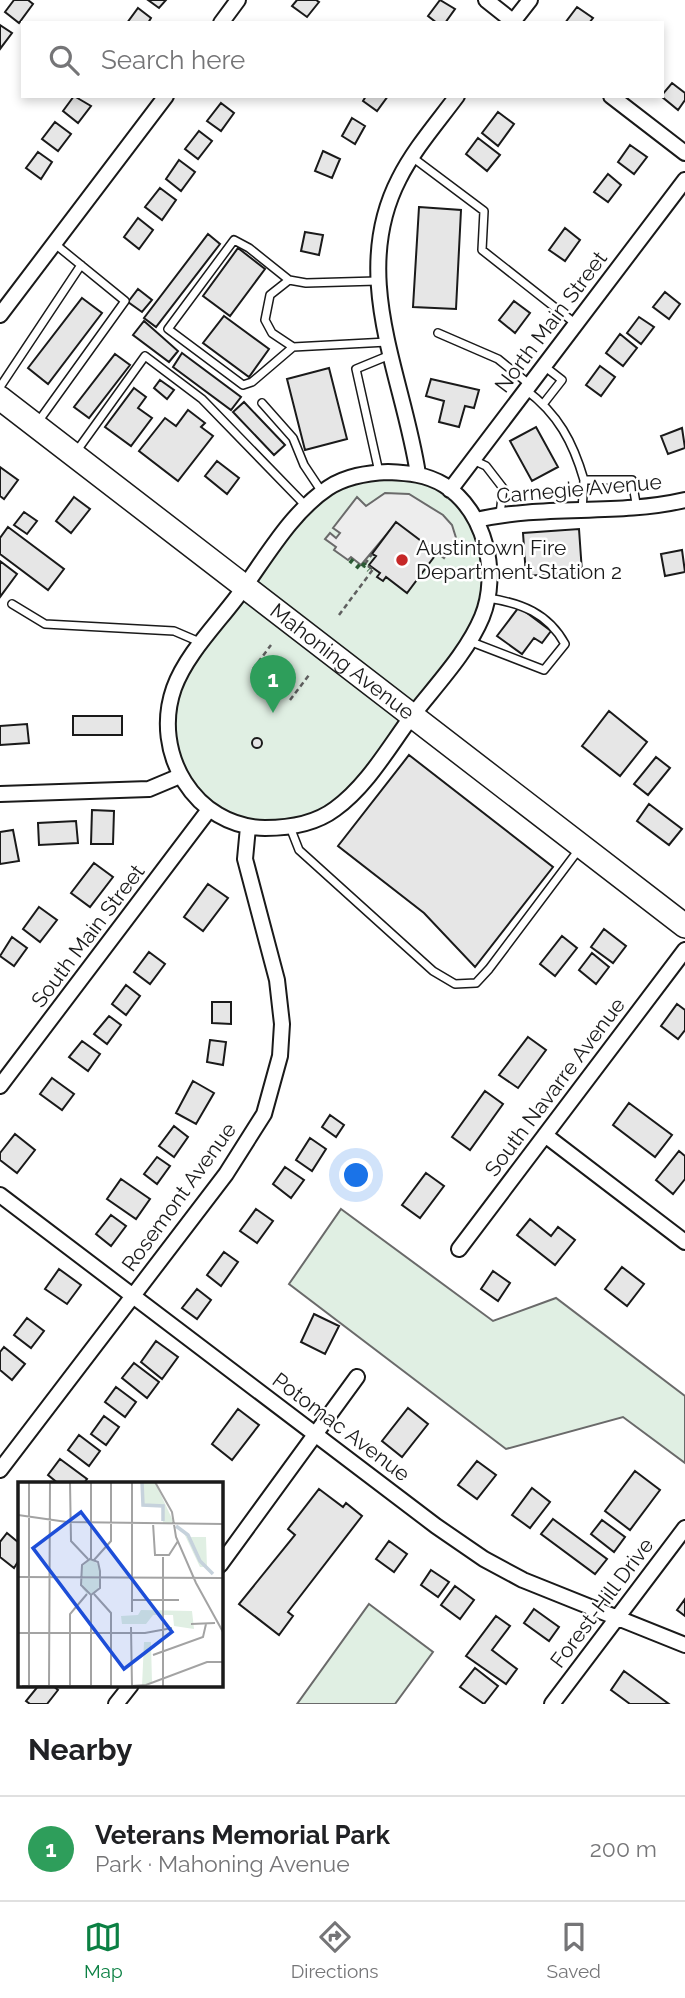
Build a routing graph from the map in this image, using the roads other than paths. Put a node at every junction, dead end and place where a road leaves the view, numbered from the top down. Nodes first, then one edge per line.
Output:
1 (238, 0) edge
2 (486, 0) edge
3 (530, 0) edge
4 (222, 21) edge
5 (513, 21) edge
6 (515, 21) edge
7 (164, 98) edge
8 (456, 98) edge
9 (614, 98) edge
10 (685, 153) edge
11 (412, 157) junction
12 (685, 180) edge
13 (54, 243) junction
14 (81, 265) junction
15 (289, 280) junction
16 (377, 281) junction
17 (0, 315) edge
18 (576, 324) junction
19 (438, 334) dead end
20 (293, 347) junction
21 (389, 349) junction
22 (544, 366) junction
23 (0, 387) edge
24 (528, 387) junction
25 (0, 398) edge
26 (262, 403) dead end
27 (544, 403) junction
28 (36, 425) junction
29 (75, 454) junction
30 (473, 460) junction
31 (379, 472) junction
32 (418, 474) junction
33 (584, 480) junction
34 (450, 490) junction
35 (322, 492) junction
36 (685, 500) edge
37 (306, 506) junction
38 (637, 509) junction
39 (582, 511) junction
40 (499, 515) junction
41 (476, 520) junction
42 (246, 586) junction
43 (488, 598) junction
44 (12, 604) dead end
45 (468, 641) junction
46 (202, 643) junction
47 (413, 715) junction
48 (180, 776) junction
49 (0, 794) edge
50 (208, 811) junction
51 (290, 826) junction
52 (248, 827) junction
53 (582, 846) junction
54 (685, 926) edge
55 (685, 950) edge
56 (0, 1086) edge
57 (545, 1135) junction
58 (0, 1195) edge
59 (685, 1242) edge
60 (459, 1249) dead end
61 (133, 1296) junction
62 (357, 1377) dead end
63 (315, 1434) junction
64 (0, 1471) edge
65 (685, 1528) edge
66 (222, 1562) edge
67 (617, 1618) junction
68 (685, 1646) edge
69 (130, 1686) edge
70 (116, 1704) edge
71 (552, 1704) edge

1 - 4 street
2 - 5 street
3 - 6 street
7 - 13 street
8 - 11 street
9 - 10 street
11 - 16 street
11 - 18 lane
12 - 18 street, North Main Street
13 - 14 lane
13 - 17 street
14 - 23 lane
14 - 28 lane
15 - 16 lane
15 - 20 lane
15 - 20 lane
16 - 21 street
18 - 22 street, North Main Street
19 - 24 lane
20 - 21 lane
21 - 31 lane
21 - 32 street
22 - 24 street, North Main Street
22 - 27 lane
24 - 27 lane
24 - 30 street, North Main Street
25 - 28 main road, Mahoning Avenue
26 - 35 lane
27 - 33 lane
28 - 29 main road, Mahoning Avenue
29 - 37 lane
29 - 42 main road, Mahoning Avenue
30 - 34 street, North Main Street
30 - 40 lane
31 - 32 street
31 - 35 street
32 - 34 street
33 - 38 lane
33 - 39 lane
34 - 41 street
35 - 37 street
36 - 38 street, Carnegie Avenue
37 - 42 street
38 - 39 street, Carnegie Avenue
39 - 40 street, Carnegie Avenue
40 - 41 street, Carnegie Avenue
41 - 43 street
42 - 46 street
42 - 47 main road, Mahoning Avenue
43 - 45 street
43 - 45 lane
44 - 46 lane
45 - 47 street
46 - 48 street
47 - 51 street
47 - 53 main road, Mahoning Avenue
48 - 49 street
48 - 50 street
50 - 52 street
50 - 56 street, South Main Street
51 - 52 street
51 - 53 lane
52 - 61 street, Rosemont Avenue
53 - 54 main road, Mahoning Avenue
55 - 57 street, South Navarre Avenue
57 - 59 street
57 - 60 street, South Navarre Avenue
58 - 61 street, Potomac Avenue
61 - 63 street, Potomac Avenue
61 - 64 street, Rosemont Avenue
62 - 63 street
63 - 66 street
63 - 67 street, Potomac Avenue
65 - 67 street, Forest-Hill Drive
67 - 68 street, Potomac Avenue
67 - 71 street, Forest-Hill Drive
69 - 70 street

